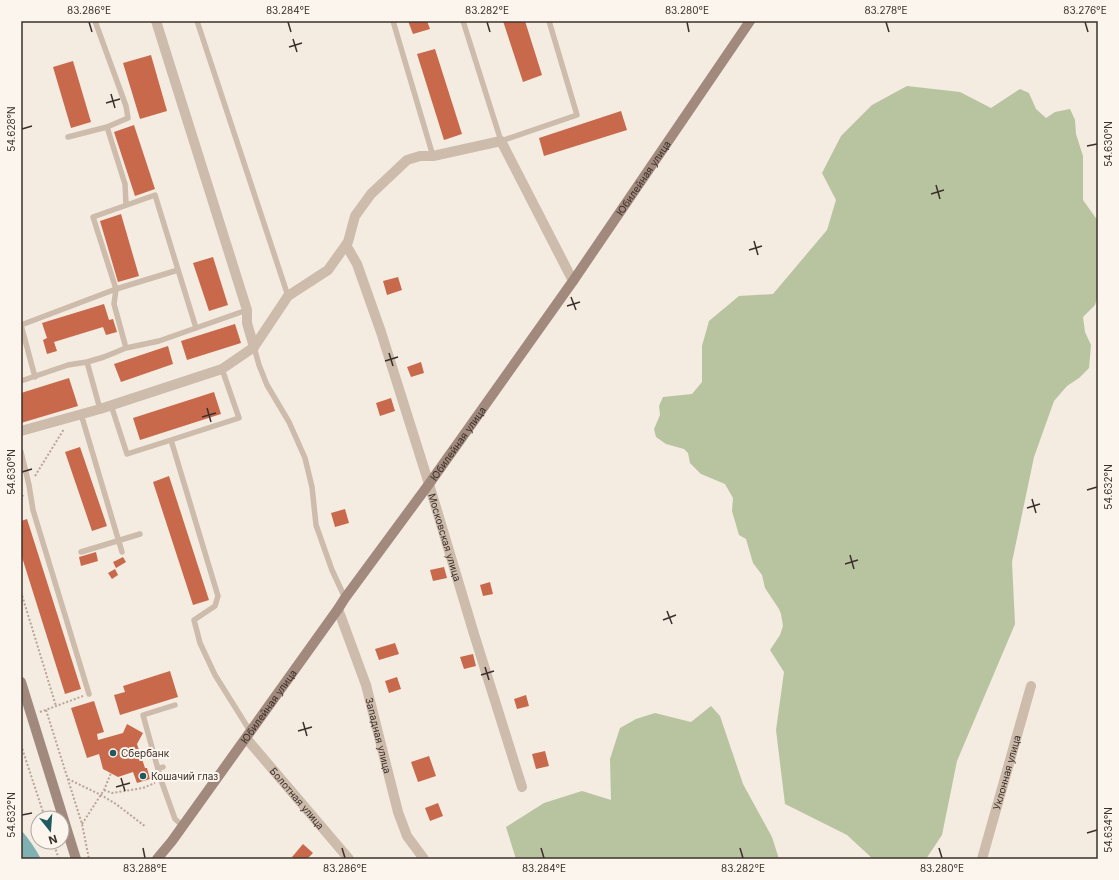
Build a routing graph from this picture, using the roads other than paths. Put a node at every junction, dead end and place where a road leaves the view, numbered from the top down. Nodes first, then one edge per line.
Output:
1 (94, 21) edge
2 (156, 21) edge
3 (197, 21) edge
4 (394, 21) edge
5 (463, 21) edge
6 (549, 21) edge
7 (750, 21) edge
8 (107, 127) junction
9 (68, 137) dead end
10 (501, 141) junction
11 (433, 156) junction
12 (126, 205) junction
13 (346, 245) junction
14 (178, 270) junction
15 (572, 281) junction
16 (116, 289) junction
17 (288, 296) junction
18 (248, 310) junction
19 (196, 328) junction
20 (254, 347) junction
21 (126, 348) junction
22 (87, 362) junction
23 (222, 369) junction
24 (35, 376) junction
25 (21, 381) edge
26 (111, 405) junction
27 (100, 409) junction
28 (77, 415) junction
29 (21, 431) edge
30 (172, 440) junction
31 (21, 452) edge
32 (429, 484) junction
33 (140, 534) dead end
34 (118, 541) junction
35 (81, 552) dead end
36 (122, 552) dead end
37 (345, 598) junction
38 (338, 609) junction
39 (21, 682) edge
40 (1031, 686) dead end
41 (89, 694) road end
42 (175, 705) dead end
43 (248, 734) junction
44 (522, 787) dead end
45 (183, 826) junction
46 (76, 859) edge
47 (157, 859) edge
48 (349, 859) edge
49 (424, 859) edge
50 (982, 859) edge

1 - 8 lane
2 - 18 street
3 - 17 lane
4 - 11 lane
5 - 10 lane
6 - 10 lane
7 - 15 main road, Юбилейная улица
8 - 9 lane
8 - 12 lane
10 - 11 street
10 - 15 street
11 - 13 street
12 - 14 lane
12 - 16 lane
13 - 17 street
13 - 32 street, Московская улица
14 - 16 lane
14 - 19 lane
15 - 32 main road, Юбилейная улица
16 - 21 lane
16 - 24 lane
17 - 20 street
18 - 19 lane
18 - 20 street
19 - 21 lane
20 - 23 street
20 - 37 lane
21 - 22 lane
22 - 24 lane
22 - 27 lane
23 - 26 street
23 - 30 lane
24 - 25 lane
26 - 27 street
26 - 30 lane
27 - 28 street
28 - 29 street
28 - 34 lane
30 - 43 lane
31 - 41 lane
32 - 37 main road, Юбилейная улица
32 - 44 street, Московская улица
33 - 34 lane
34 - 35 lane
34 - 36 lane
37 - 38 main road, Юбилейная улица
38 - 43 main road, Юбилейная улица
38 - 49 street, Западная улица
39 - 46 main road
40 - 50 street, Уклонная улица
42 - 45 lane
43 - 45 main road, Юбилейная улица
43 - 48 street, Болотная улица
45 - 47 main road, Юбилейная улица

